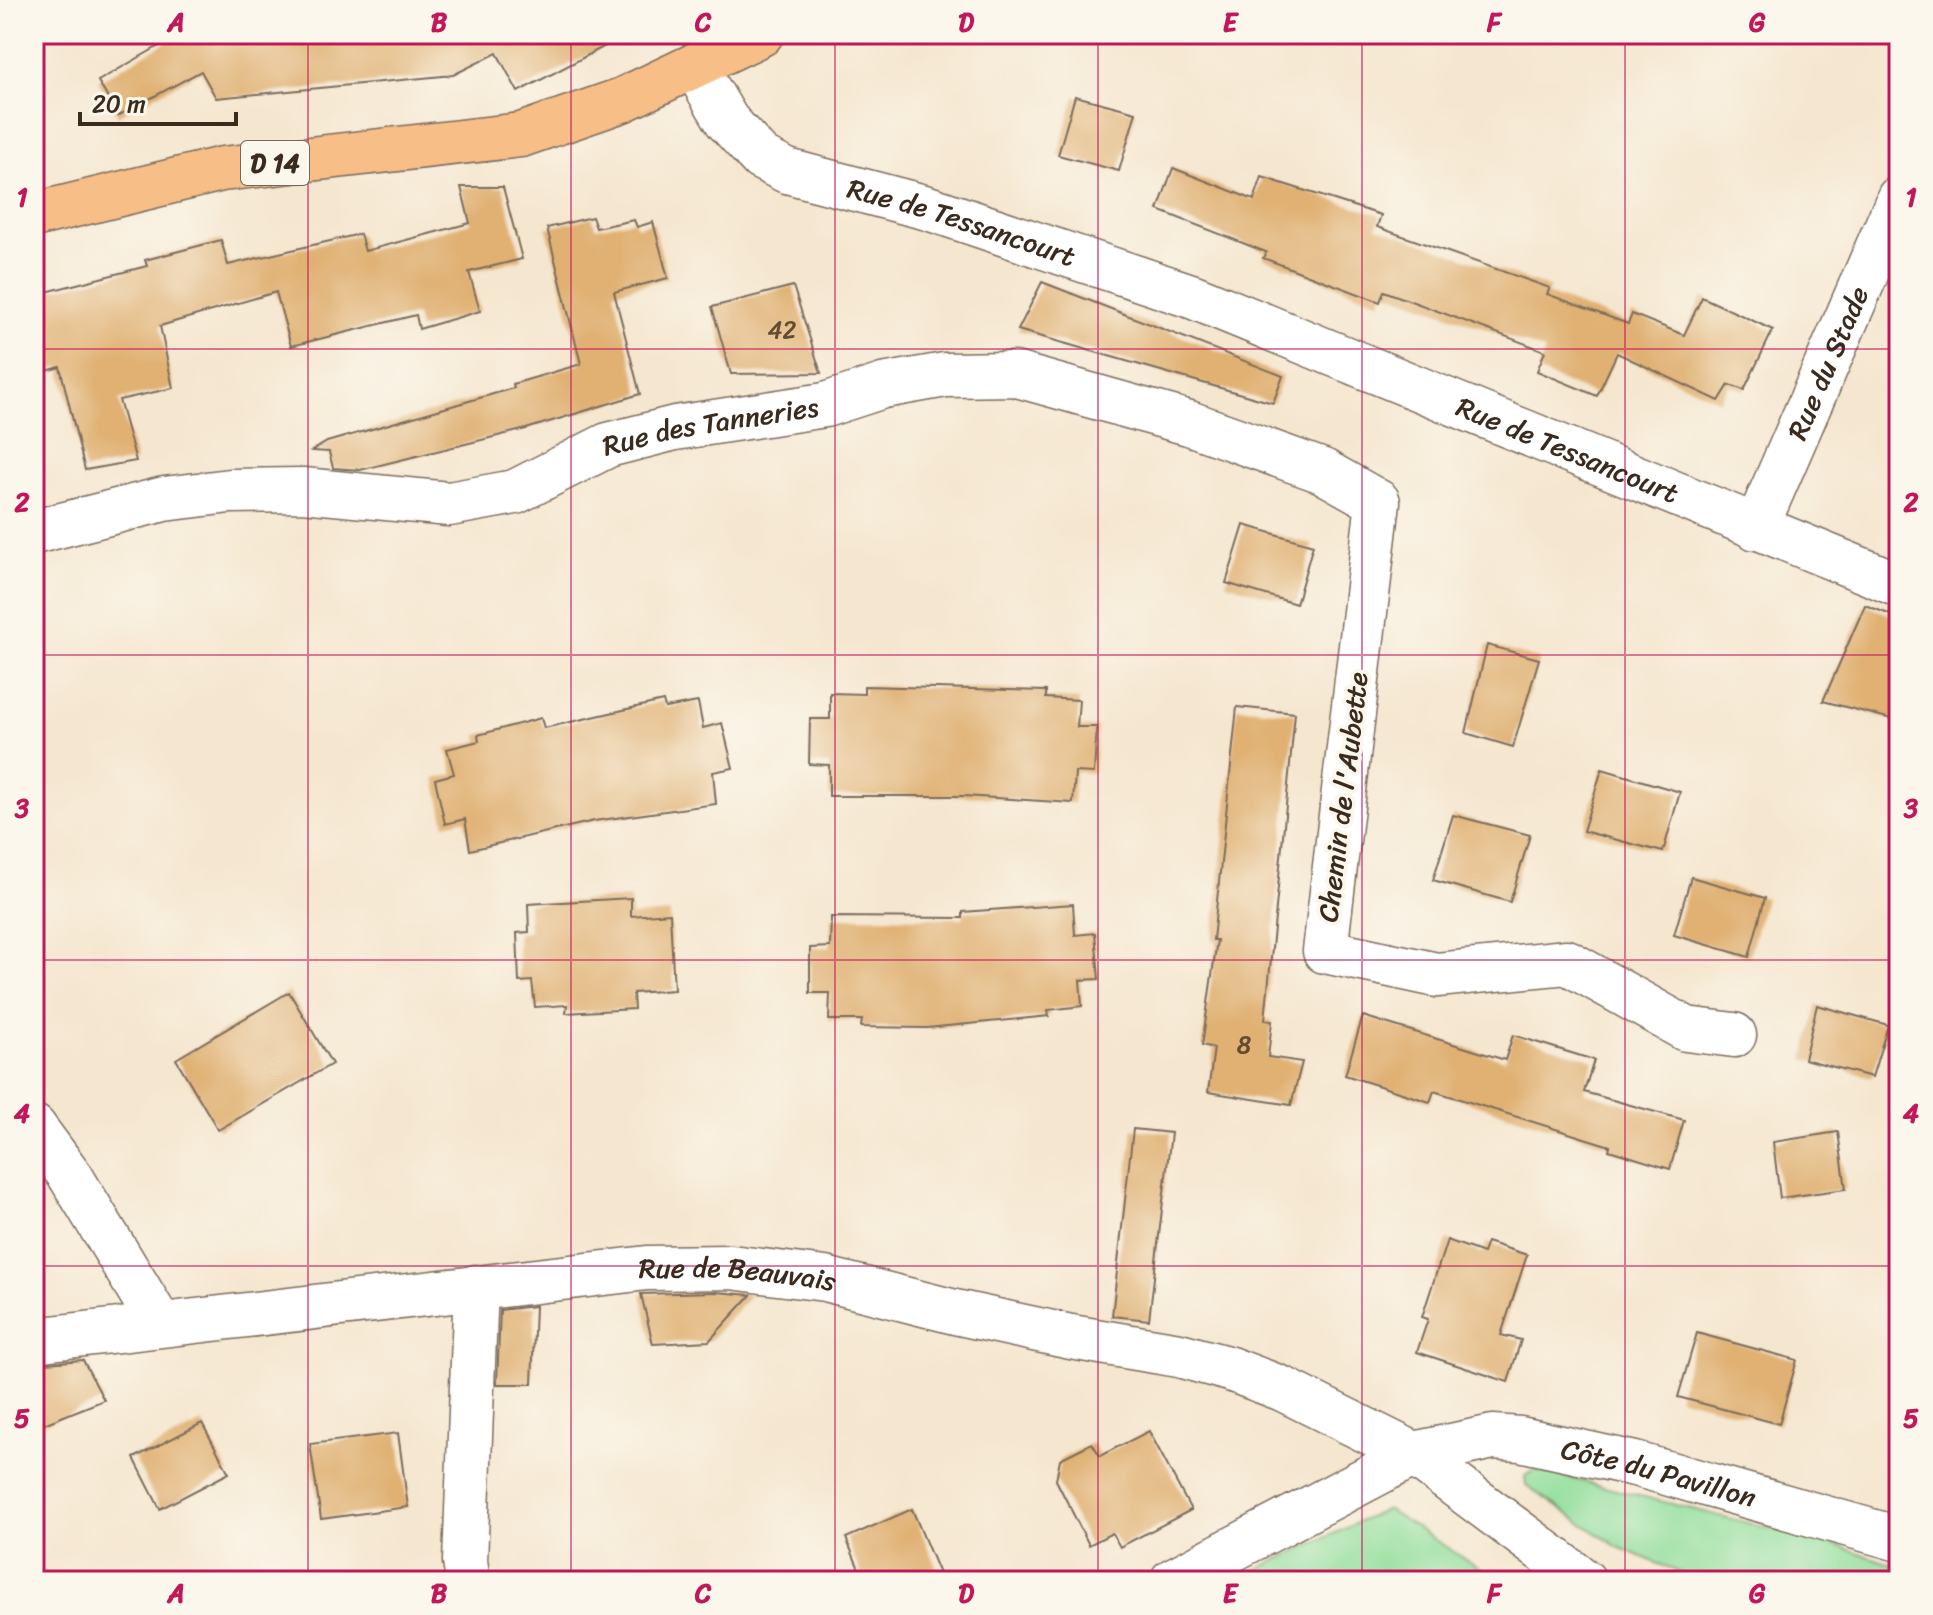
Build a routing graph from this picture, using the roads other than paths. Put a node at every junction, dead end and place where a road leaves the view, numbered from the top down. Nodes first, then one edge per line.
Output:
1 (761, 34) edge
2 (695, 67) junction
3 (1899, 198) edge
4 (34, 215) edge
5 (1378, 502) joint
6 (1756, 528) junction
7 (34, 532) edge
8 (1899, 585) edge
9 (1734, 1035) dead end
10 (34, 1127) edge
11 (476, 1287) junction
12 (160, 1324) junction
13 (34, 1340) edge
14 (1414, 1454) junction
15 (1899, 1539) edge
16 (468, 1581) edge
17 (1172, 1581) edge
18 (1584, 1581) edge

1 - 2 main road, D 14
2 - 4 main road, D 14
2 - 6 street, Rue de Tessancourt
3 - 6 street, Rue du Stade
5 - 7 street, Rue des Tanneries
5 - 9 street, Chemin de l'Aubette
6 - 8 street, Rue de Tessancourt
10 - 12 street
11 - 12 street, Rue de Beauvais
11 - 14 street, Rue de Beauvais
11 - 16 street
12 - 13 street, Rue de Beauvais
14 - 15 street, Côte du Pavillon
14 - 17 street, Côte du Pavillon
14 - 18 street, Rue de Beauvais

